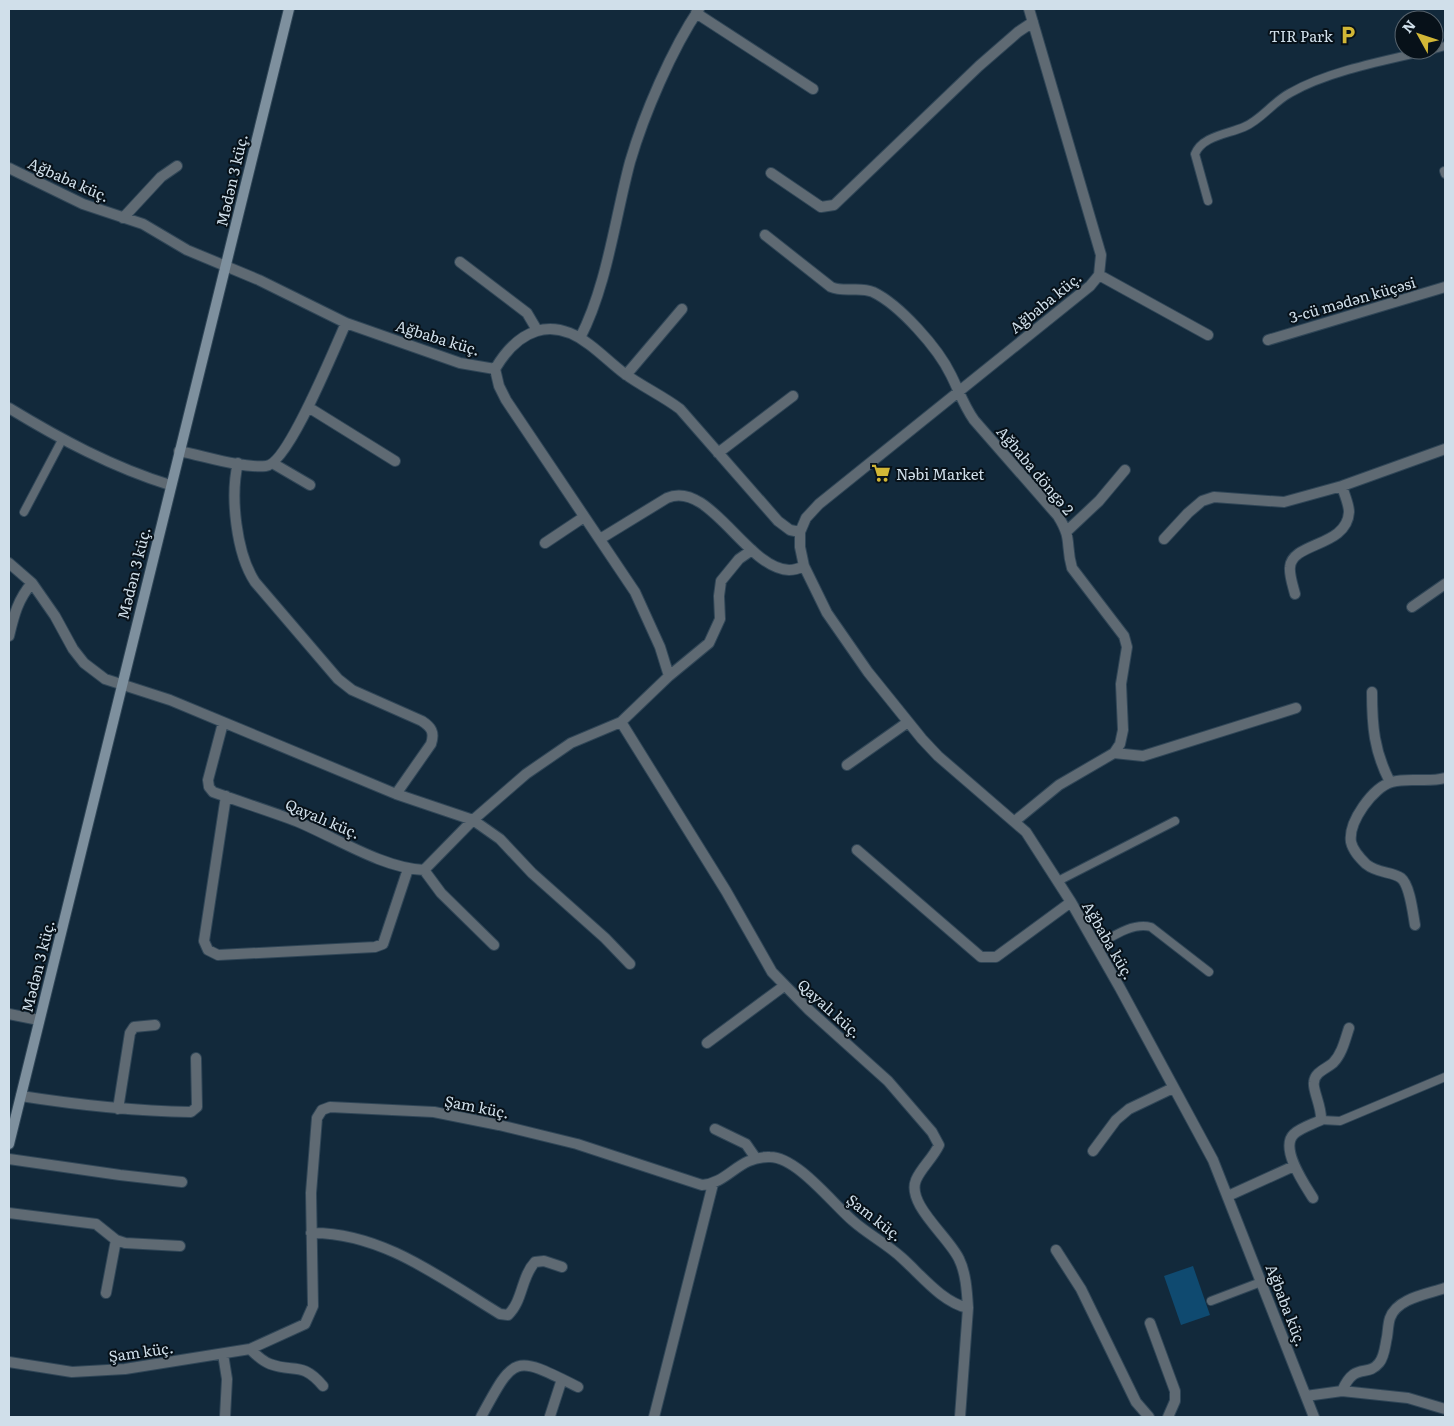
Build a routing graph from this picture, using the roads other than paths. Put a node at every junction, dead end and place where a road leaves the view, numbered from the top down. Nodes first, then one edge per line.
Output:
1 (289, 9) edge
2 (1029, 9) edge
3 (698, 11) edge
4 (1033, 22) junction
5 (1394, 59) edge
6 (813, 89) dead end
7 (177, 166) dead end
8 (9, 168) edge
9 (771, 173) dead end
10 (1208, 201) dead end
11 (123, 218) junction
12 (765, 235) dead end
13 (460, 262) dead end
14 (226, 266) junction
15 (1099, 275) junction
16 (1445, 287) edge
17 (682, 310) dead end
18 (346, 323) junction
19 (537, 330) junction
20 (1208, 336) dead end
21 (580, 338) junction
22 (1268, 340) dead end
23 (496, 369) junction
24 (626, 375) junction
25 (958, 392) junction
26 (794, 396) dead end
27 (308, 407) junction
28 (9, 408) edge
29 (62, 440) junction
30 (1445, 449) edge
31 (179, 451) junction
32 (718, 453) junction
33 (395, 461) dead end
34 (238, 463) junction
35 (274, 464) junction
36 (1125, 470) dead end
37 (170, 485) junction
38 (310, 485) dead end
39 (1342, 486) junction
40 (24, 512) dead end
41 (584, 516) junction
42 (1068, 531) junction
43 (800, 532) junction
44 (600, 539) junction
45 (1164, 539) dead end
46 (545, 543) dead end
47 (752, 550) junction
48 (9, 562) edge
49 (804, 566) junction
50 (32, 583) junction
51 (1445, 584) edge
52 (1295, 594) dead end
53 (1412, 607) dead end
54 (9, 636) edge
55 (669, 676) junction
56 (121, 685) junction
57 (1372, 692) dead end
58 (1296, 708) dead end
59 (223, 722) junction
60 (622, 722) junction
61 (908, 722) junction
62 (1114, 753) junction
63 (847, 766) dead end
64 (1445, 778) edge
65 (1390, 782) junction
66 (396, 794) junction
67 (226, 796) junction
68 (474, 820) junction
69 (1015, 821) junction
70 (1175, 821) dead end
71 (857, 850) dead end
72 (408, 869) junction
73 (424, 870) junction
74 (1058, 881) junction
75 (1071, 902) junction
76 (1415, 925) dead end
77 (494, 945) dead end
78 (1096, 946) junction
79 (630, 964) dead end
80 (1209, 972) dead end
81 (784, 986) junction
82 (9, 1014) edge
83 (39, 1020) junction
84 (155, 1025) dead end
85 (1349, 1028) dead end
86 (708, 1043) dead end
87 (196, 1058) dead end
88 (1445, 1078) edge
89 (1173, 1088) junction
90 (20, 1096) junction
91 (118, 1109) junction
92 (1322, 1120) junction
93 (716, 1129) dead end
94 (9, 1144) edge
95 (1093, 1151) dead end
96 (755, 1157) junction
97 (9, 1159) edge
98 (1294, 1166) junction
99 (182, 1182) dead end
100 (713, 1184) junction
101 (1228, 1196) junction
102 (1313, 1198) dead end
103 (9, 1213) edge
104 (311, 1233) junction
105 (116, 1240) junction
106 (180, 1246) dead end
107 (1056, 1250) dead end
108 (562, 1267) dead end
109 (1261, 1282) junction
110 (1445, 1288) edge
111 (106, 1293) dead end
112 (1211, 1301) dead end
113 (968, 1308) junction
114 (1150, 1323) dead end
115 (250, 1349) junction
116 (223, 1354) junction
117 (9, 1362) edge
118 (562, 1379) junction
119 (323, 1386) dead end
120 (578, 1387) dead end
121 (1342, 1390) junction
122 (1306, 1396) junction
123 (1445, 1409) edge
124 (550, 1416) edge
125 (225, 1417) edge
126 (480, 1417) edge
127 (654, 1417) edge
128 (960, 1417) edge
129 (1149, 1417) edge
130 (1168, 1417) edge
131 (1314, 1417) edge

1 - 14 main road, Mədən 3 küç.
2 - 4 street, Ağbaba küç.
3 - 6 street
3 - 21 street
4 - 9 street
4 - 15 street, Ağbaba küç.
5 - 10 lane
7 - 11 street
8 - 11 street, Ağbaba küç.
11 - 14 street, Ağbaba küç.
12 - 25 street, Ağbaba döngə 2
13 - 19 street
14 - 18 street, Ağbaba küç.
14 - 31 main road, Mədən 3 küç.
15 - 20 street
15 - 25 street, Ağbaba küç.
16 - 22 street, 3-cü mədən küçəsi
17 - 24 street
18 - 23 street, Ağbaba küç.
18 - 27 street
19 - 21 street
19 - 23 street, Ağbaba küç.
21 - 24 street
23 - 41 street
24 - 32 street
25 - 42 street, Ağbaba döngə 2
25 - 43 street, Ağbaba küç.
26 - 32 street
27 - 33 street
27 - 35 street
28 - 29 street
29 - 37 street
29 - 40 lane
30 - 39 street
31 - 34 street
31 - 37 main road, Mədən 3 küç.
32 - 43 street
34 - 35 street
34 - 66 street
35 - 38 street
36 - 42 street
37 - 56 main road, Mədən 3 küç.
39 - 45 street
39 - 52 street
41 - 44 street
41 - 46 street
42 - 62 street, Ağbaba döngə 2
43 - 49 street, Ağbaba küç.
44 - 47 street
44 - 55 street
47 - 49 street
47 - 55 street
48 - 50 street
49 - 61 street, Ağbaba küç.
50 - 54 street
50 - 56 street
51 - 53 street
55 - 60 street
56 - 59 street
56 - 83 main road, Mədən 3 küç.
57 - 65 street
58 - 62 street
59 - 66 street
59 - 67 street, Qayalı küç.
60 - 68 street
60 - 81 street, Qayalı küç.
61 - 63 street
61 - 69 street, Ağbaba küç.
62 - 69 street
64 - 65 street
65 - 76 street
66 - 68 street
67 - 72 street, Qayalı küç.
67 - 72 street
68 - 73 street
68 - 79 street
69 - 74 street, Ağbaba küç.
70 - 74 lane
71 - 75 street
72 - 73 street, Qayalı küç.
73 - 77 street
74 - 75 street, Ağbaba küç.
75 - 78 street, Ağbaba küç.
78 - 80 lane
78 - 89 street, Ağbaba küç.
81 - 86 street
81 - 113 street, Qayalı küç.
82 - 83 street
83 - 90 main road, Mədən 3 küç.
84 - 91 street
85 - 92 street
87 - 91 street
88 - 92 lane
89 - 95 street
89 - 101 street, Ağbaba küç.
90 - 91 street
90 - 94 main road, Mədən 3 küç.
92 - 98 street
93 - 96 street
96 - 100 street
96 - 113 street, Şam küç.
97 - 99 street
98 - 101 street
98 - 102 street
100 - 104 street, Şam küç.
100 - 127 street
101 - 109 street, Ağbaba küç.
103 - 105 street
104 - 108 street
104 - 115 street, Şam küç.
105 - 106 street
105 - 111 street
107 - 129 street
109 - 112 lane
109 - 122 street, Ağbaba küç.
110 - 121 street
113 - 128 street
114 - 130 street
115 - 116 street, Şam küç.
115 - 119 street
116 - 117 street, Şam küç.
116 - 125 street
118 - 120 street
118 - 124 street
118 - 126 street
121 - 122 street
121 - 123 street
122 - 131 street, Ağbaba küç.

